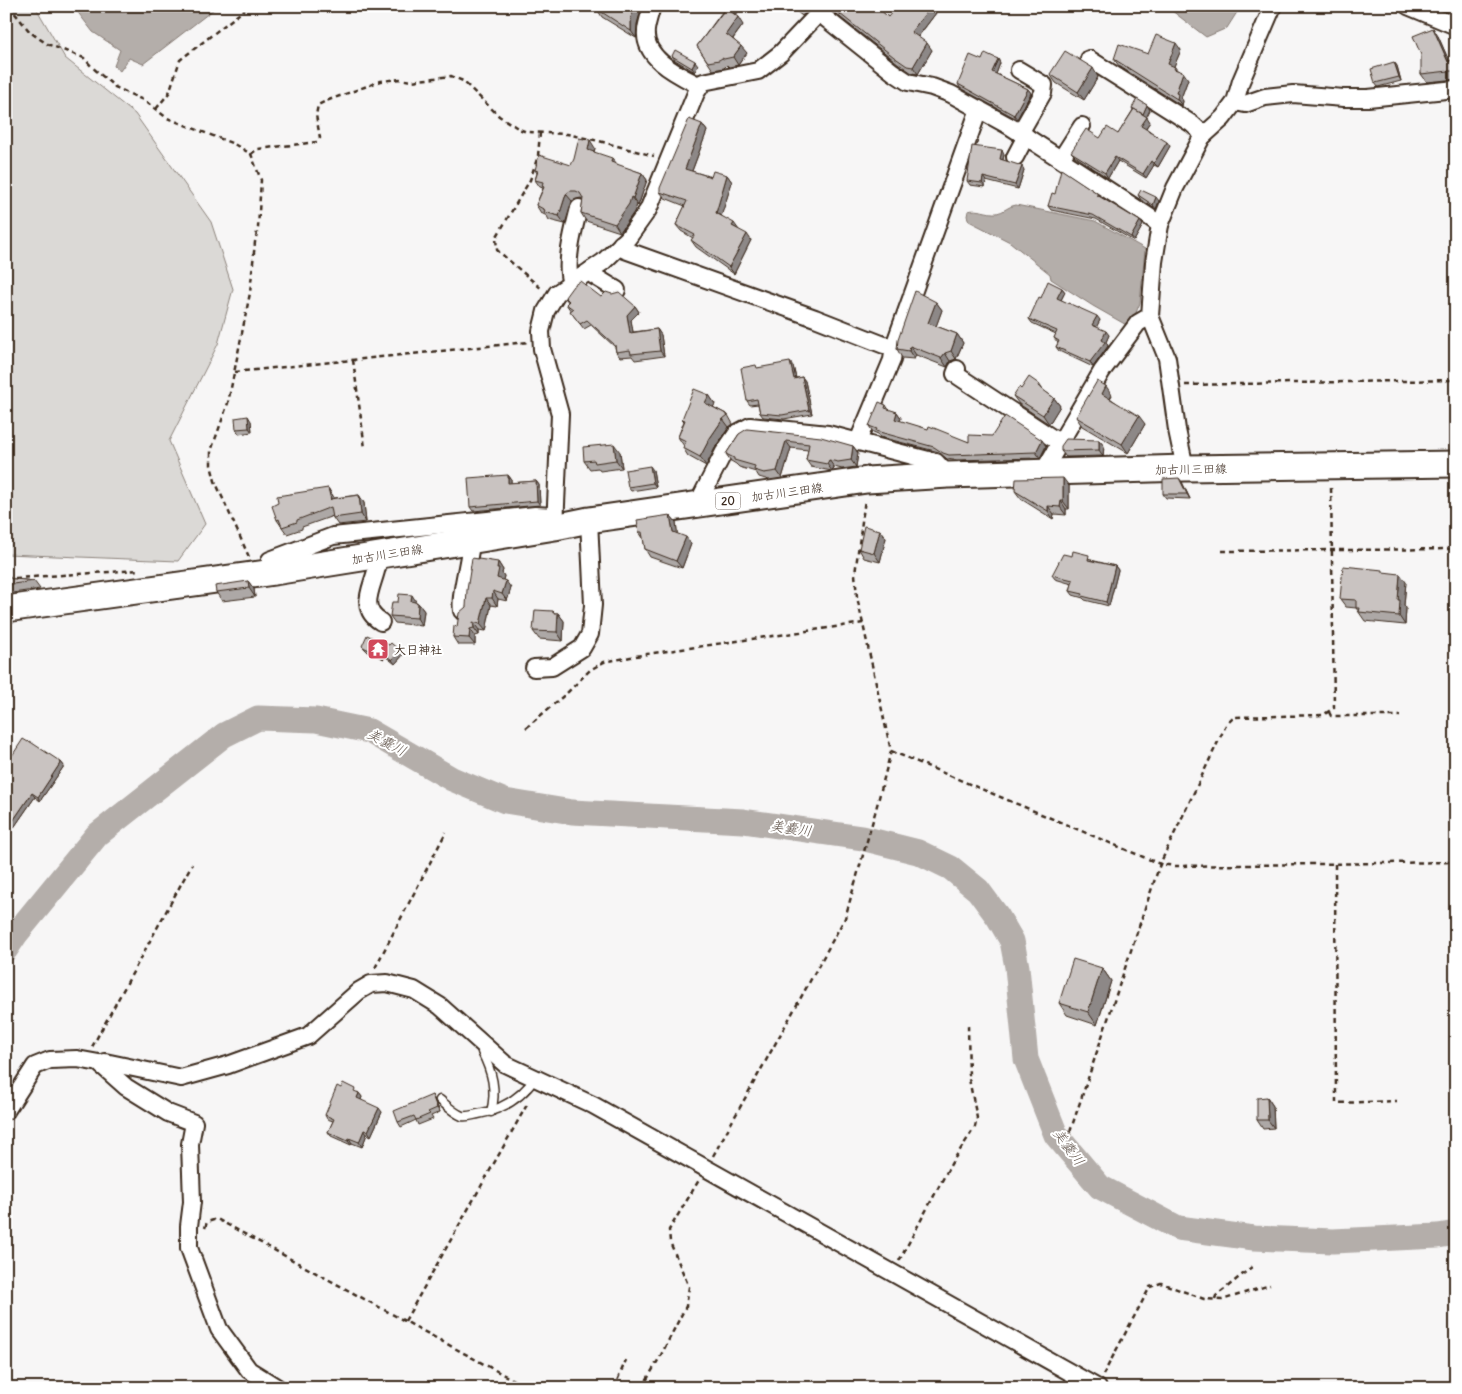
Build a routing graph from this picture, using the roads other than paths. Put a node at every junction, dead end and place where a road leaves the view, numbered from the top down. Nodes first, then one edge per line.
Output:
1 (652, 6) edge
2 (1273, 6) edge
3 (1408, 6) edge
4 (821, 9) edge
5 (1456, 26) edge
6 (1089, 58) dead end
7 (1019, 70) dead end
8 (700, 86) junction
9 (1456, 88) edge
10 (1235, 102) junction
11 (979, 109) junction
12 (1082, 126) dead end
13 (1023, 135) junction
14 (1204, 135) junction
15 (1015, 158) dead end
16 (1061, 159) junction
17 (579, 208) dead end
18 (1160, 225) junction
19 (621, 244) junction
20 (591, 270) junction
21 (571, 284) junction
22 (617, 290) edge
23 (1150, 316) junction
24 (894, 346) junction
25 (957, 369) dead end
26 (858, 441) junction
27 (1060, 443) junction
28 (1456, 464) edge
29 (1185, 468) junction
30 (1046, 472) junction
31 (948, 474) junction
32 (700, 505) junction
33 (589, 520) junction
34 (555, 521) junction
35 (471, 541) junction
36 (378, 555) junction
37 (262, 573) junction
38 (6, 609) edge
39 (462, 611) edge
40 (381, 622) dead end
41 (534, 668) dead end
42 (485, 1046) junction
43 (95, 1063) junction
44 (537, 1078) junction
45 (440, 1100) dead end
46 (6, 1111) edge
47 (491, 1112) junction
48 (1098, 1387) edge
49 (278, 1388) edge

1 - 8 street
2 - 10 street
3 - 5 street
4 - 8 street
4 - 11 street
6 - 14 street
7 - 13 street
8 - 19 street
9 - 10 street
10 - 14 street
11 - 13 street
11 - 24 street
12 - 16 street
13 - 15 street
13 - 16 street
14 - 18 street
16 - 18 street
17 - 21 street
18 - 23 street
19 - 20 street
19 - 24 street
20 - 21 street
20 - 22 street
21 - 34 street
23 - 27 street
23 - 29 street
24 - 26 street
25 - 27 street
26 - 31 street
26 - 32 street
27 - 30 street
28 - 29 main road, 加古川三田線 / 20
29 - 30 main road, 加古川三田線 / 20
30 - 31 main road, 加古川三田線 / 20
31 - 32 main road, 加古川三田線 / 20
32 - 33 main road, 加古川三田線 / 20
33 - 34 main road, 加古川三田線 / 20
33 - 41 street
34 - 35 main road, 加古川三田線 / 20
34 - 37 street
35 - 36 main road, 加古川三田線 / 20
35 - 39 street
36 - 37 main road, 加古川三田線 / 20
36 - 40 street
37 - 38 main road, 加古川三田線 / 20
42 - 43 street
42 - 44 street
42 - 47 lane
43 - 46 street
43 - 49 street
44 - 47 lane
44 - 48 street
45 - 47 lane

